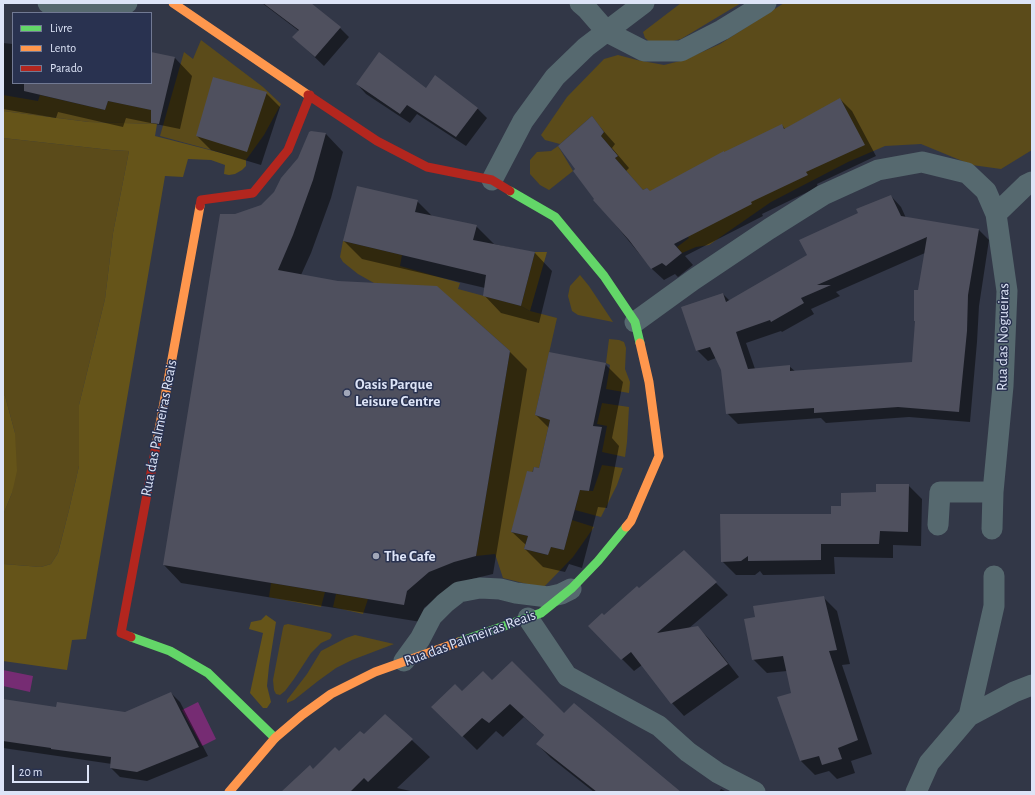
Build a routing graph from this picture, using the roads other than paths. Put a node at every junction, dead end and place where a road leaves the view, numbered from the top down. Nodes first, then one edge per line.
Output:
1 (48, 3) edge
2 (127, 3) edge
3 (173, 3) edge
4 (580, 3) edge
5 (644, 3) edge
6 (766, 3) edge
7 (607, 32) junction
8 (310, 95) junction
9 (492, 180) junction
10 (1032, 182) edge
11 (996, 214) junction
12 (635, 322) junction
13 (993, 492) junction
14 (938, 525) dead end
15 (992, 529) dead end
16 (994, 576) dead end
17 (572, 588) junction
18 (528, 618) junction
19 (404, 661) junction
20 (1032, 685) edge
21 (969, 716) junction
22 (275, 738) junction
23 (230, 792) edge
24 (755, 792) edge
25 (916, 792) edge

1 - 2 street
3 - 8 street, Rua das Palmeiras Reais
4 - 7 street
5 - 7 street
6 - 7 street
7 - 9 street
8 - 9 street, Rua das Palmeiras Reais
8 - 22 street, Rua das Palmeiras Reais
9 - 12 street, Rua das Palmeiras Reais
10 - 11 street
11 - 12 street, Rua das Nogueiras
11 - 13 street, Rua das Nogueiras
12 - 17 street, Rua das Palmeiras Reais
13 - 14 street
13 - 15 street, Rua das Nogueiras
16 - 21 street
17 - 18 street, Rua das Palmeiras Reais
17 - 19 street
18 - 19 street, Rua das Palmeiras Reais
18 - 24 street
19 - 22 street, Rua das Palmeiras Reais
20 - 21 street
21 - 25 street
22 - 23 street, Rua das Palmeiras Reais

